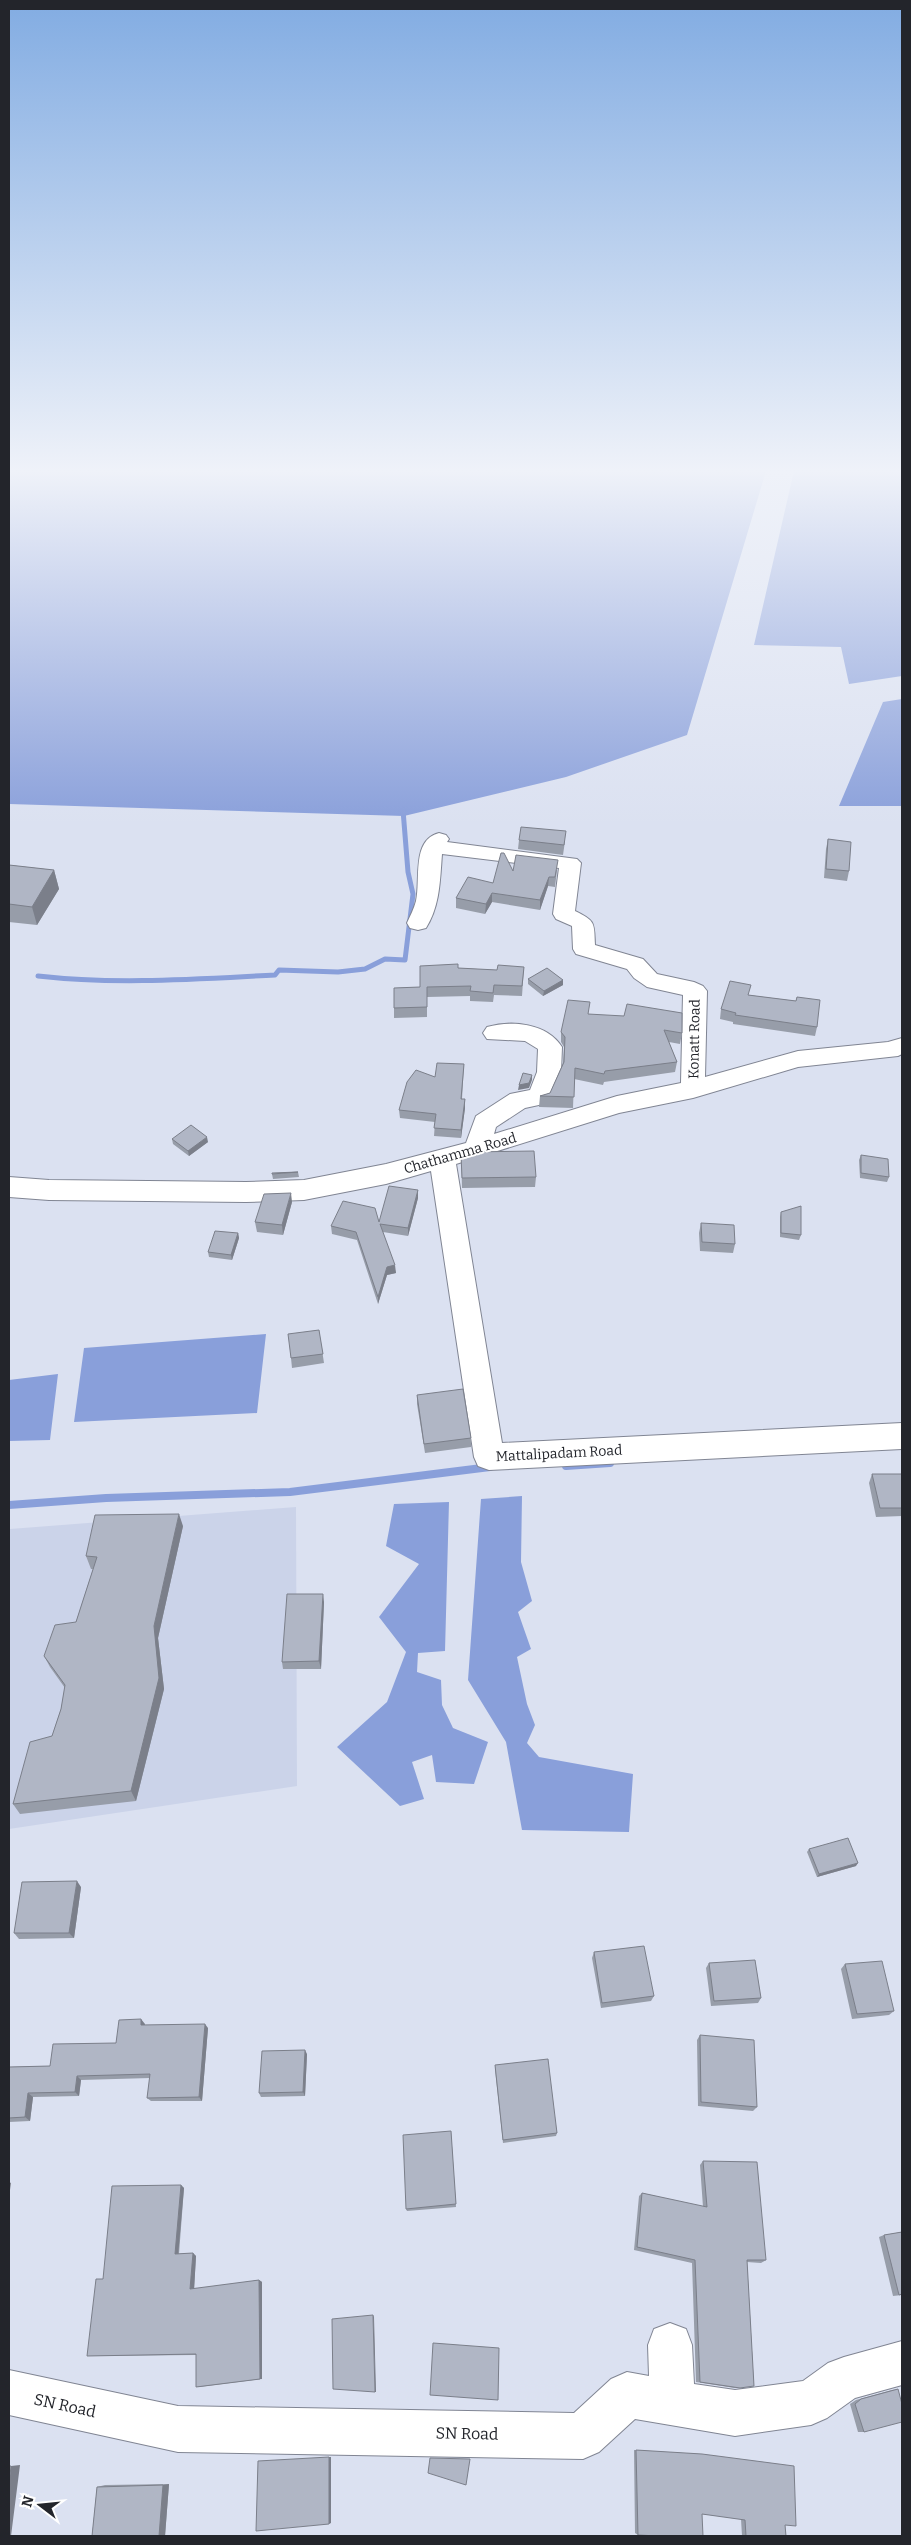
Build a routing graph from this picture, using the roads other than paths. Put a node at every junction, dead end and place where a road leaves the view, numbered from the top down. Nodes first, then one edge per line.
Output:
1 (418, 923) dead end
2 (495, 1033) dead end
3 (902, 1046) edge
4 (693, 1089) junction
5 (477, 1149) junction
6 (442, 1158) junction
7 (9, 1187) edge
8 (902, 1436) edge
9 (670, 2345) dead end
10 (902, 2363) edge
11 (9, 2393) edge
12 (674, 2403) junction

1 - 4 street, Konatt Road
2 - 5 street
3 - 4 street, Chathamma Road
4 - 5 street, Chathamma Road
5 - 6 street, Chathamma Road
6 - 7 street, Chathamma Road
6 - 8 street, Mattalipadam Road
9 - 12 street
10 - 12 street, SN Road
11 - 12 street, SN Road

